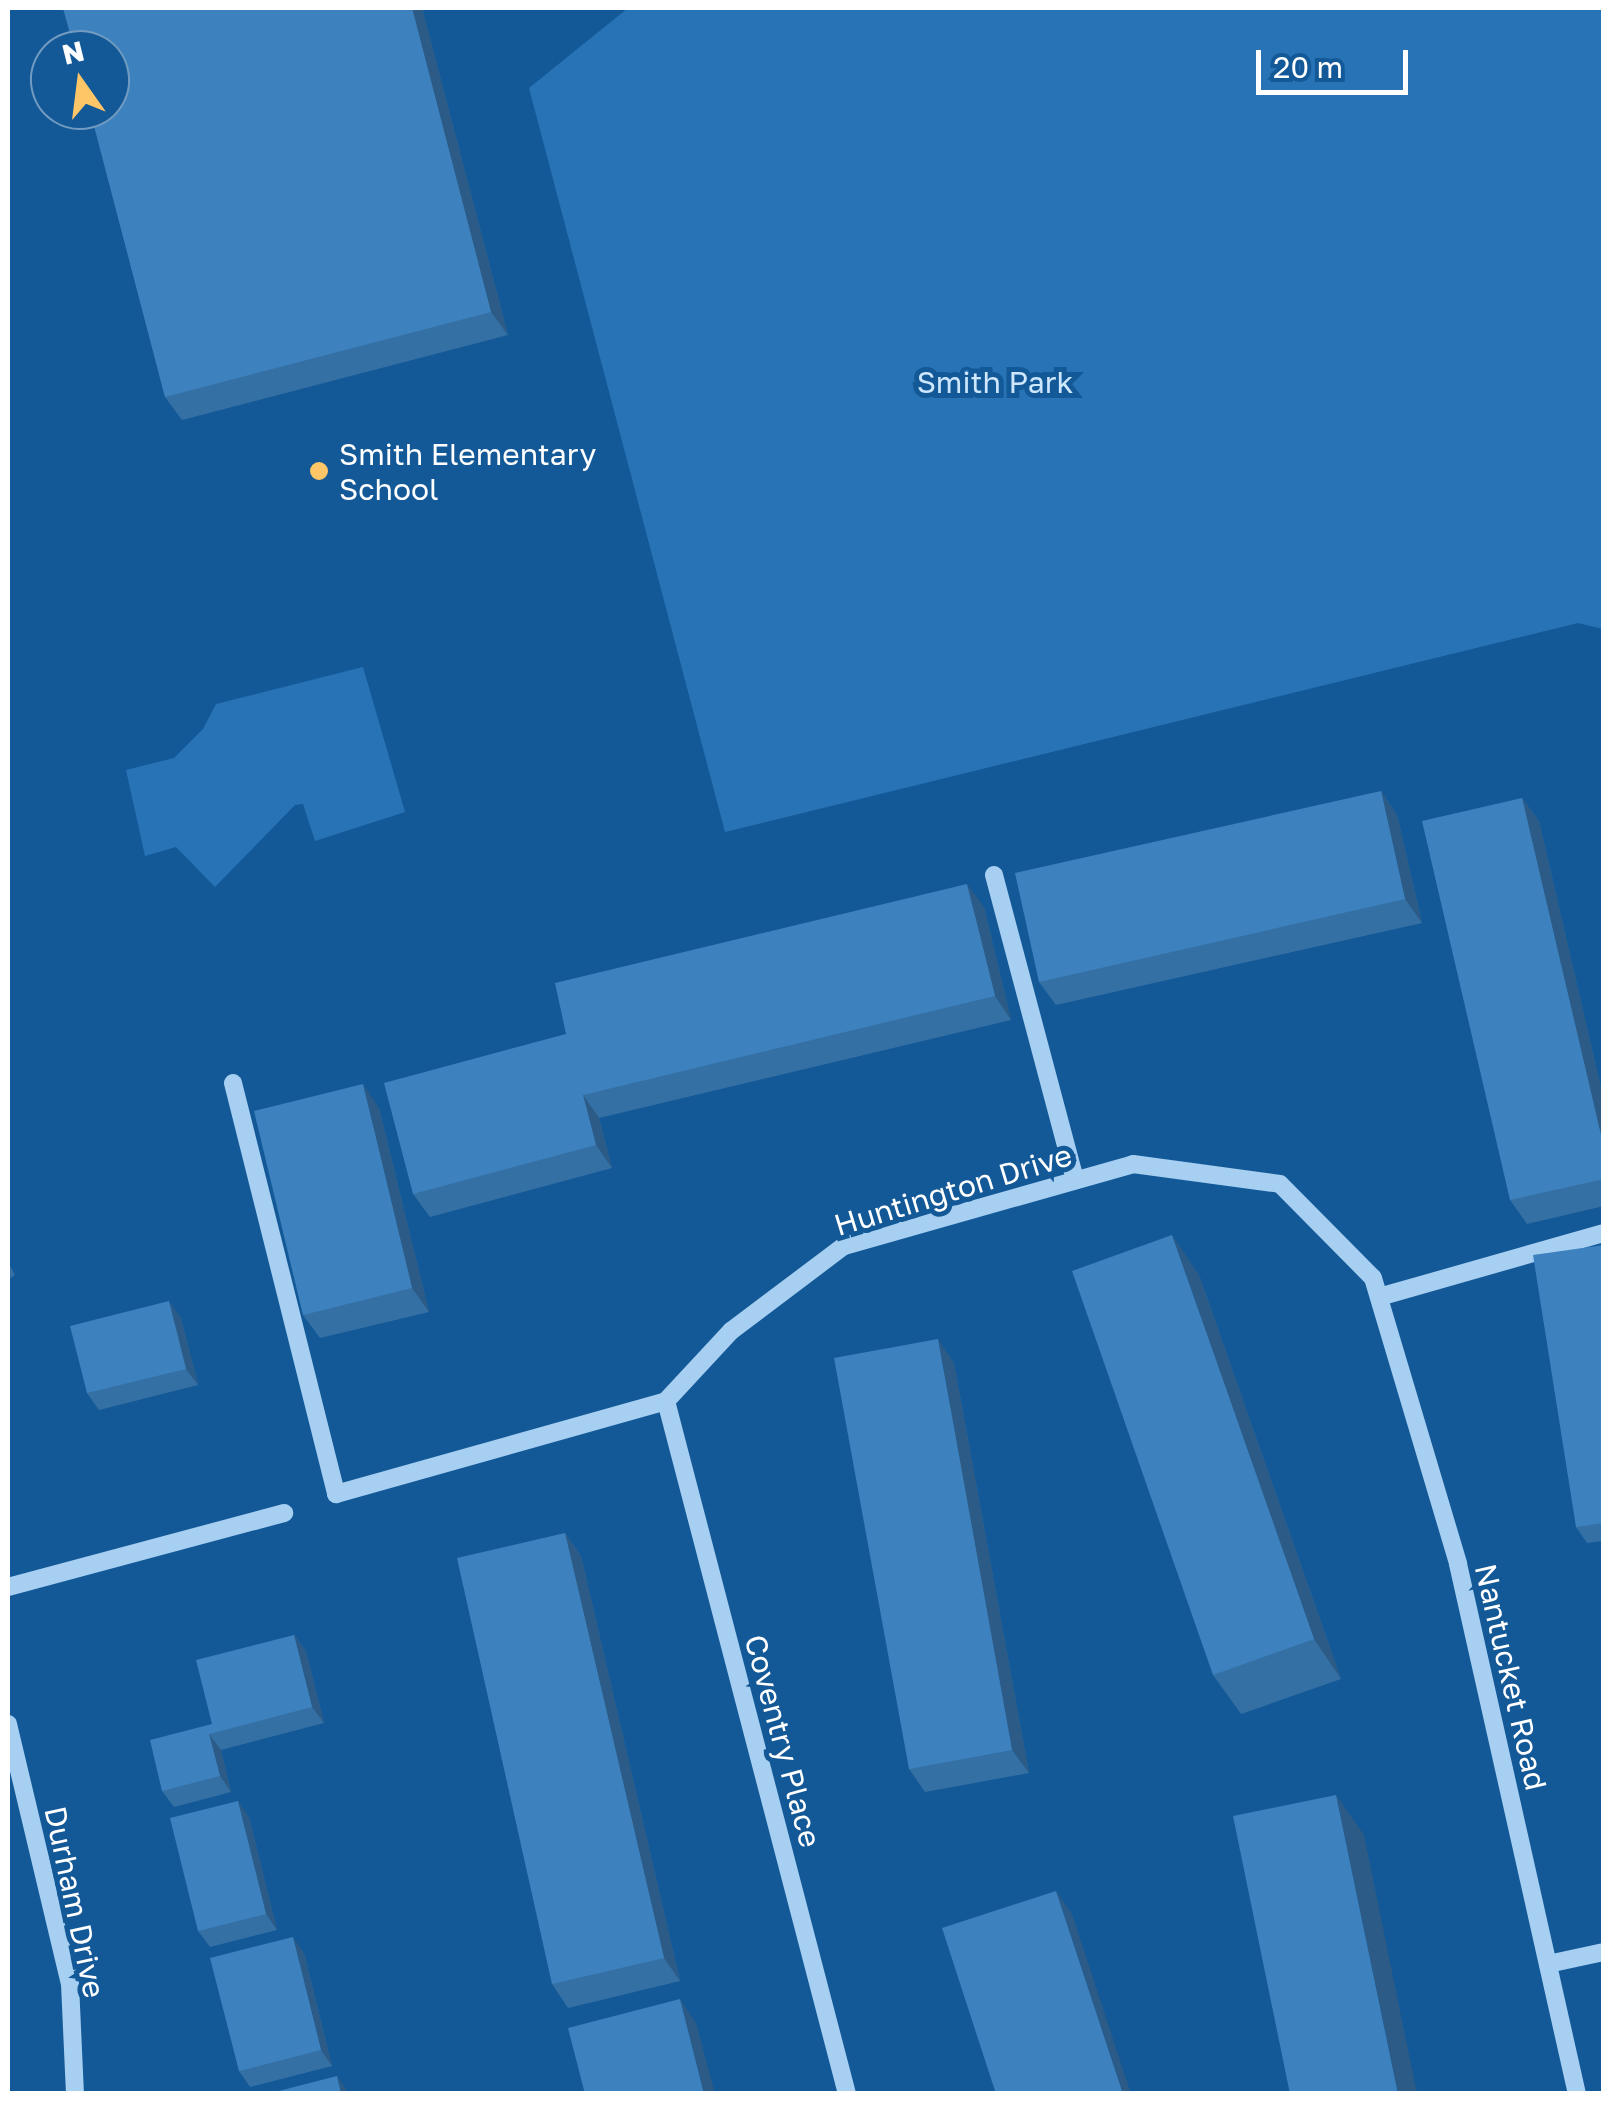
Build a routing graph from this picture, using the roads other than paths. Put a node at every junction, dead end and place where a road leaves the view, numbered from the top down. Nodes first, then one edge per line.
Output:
1 (994, 875) dead end
2 (232, 1083) dead end
3 (1075, 1180) junction
4 (1604, 1233) edge
5 (1373, 1278) joint
6 (1379, 1297) junction
7 (666, 1402) junction
8 (284, 1514) dead end
9 (8, 1587) edge
10 (8, 1724) edge
11 (1604, 1952) edge
12 (1548, 1964) junction
13 (74, 2094) edge
14 (847, 2094) edge
15 (1578, 2094) edge

1 - 3 street
2 - 7 street
3 - 5 street, Huntington Drive
3 - 7 street, Huntington Drive
4 - 6 street
5 - 6 street, Nantucket Road
6 - 12 street, Nantucket Road
7 - 14 street, Coventry Place
8 - 9 street
10 - 13 street, Durham Drive
11 - 12 street
12 - 15 street, Nantucket Road

